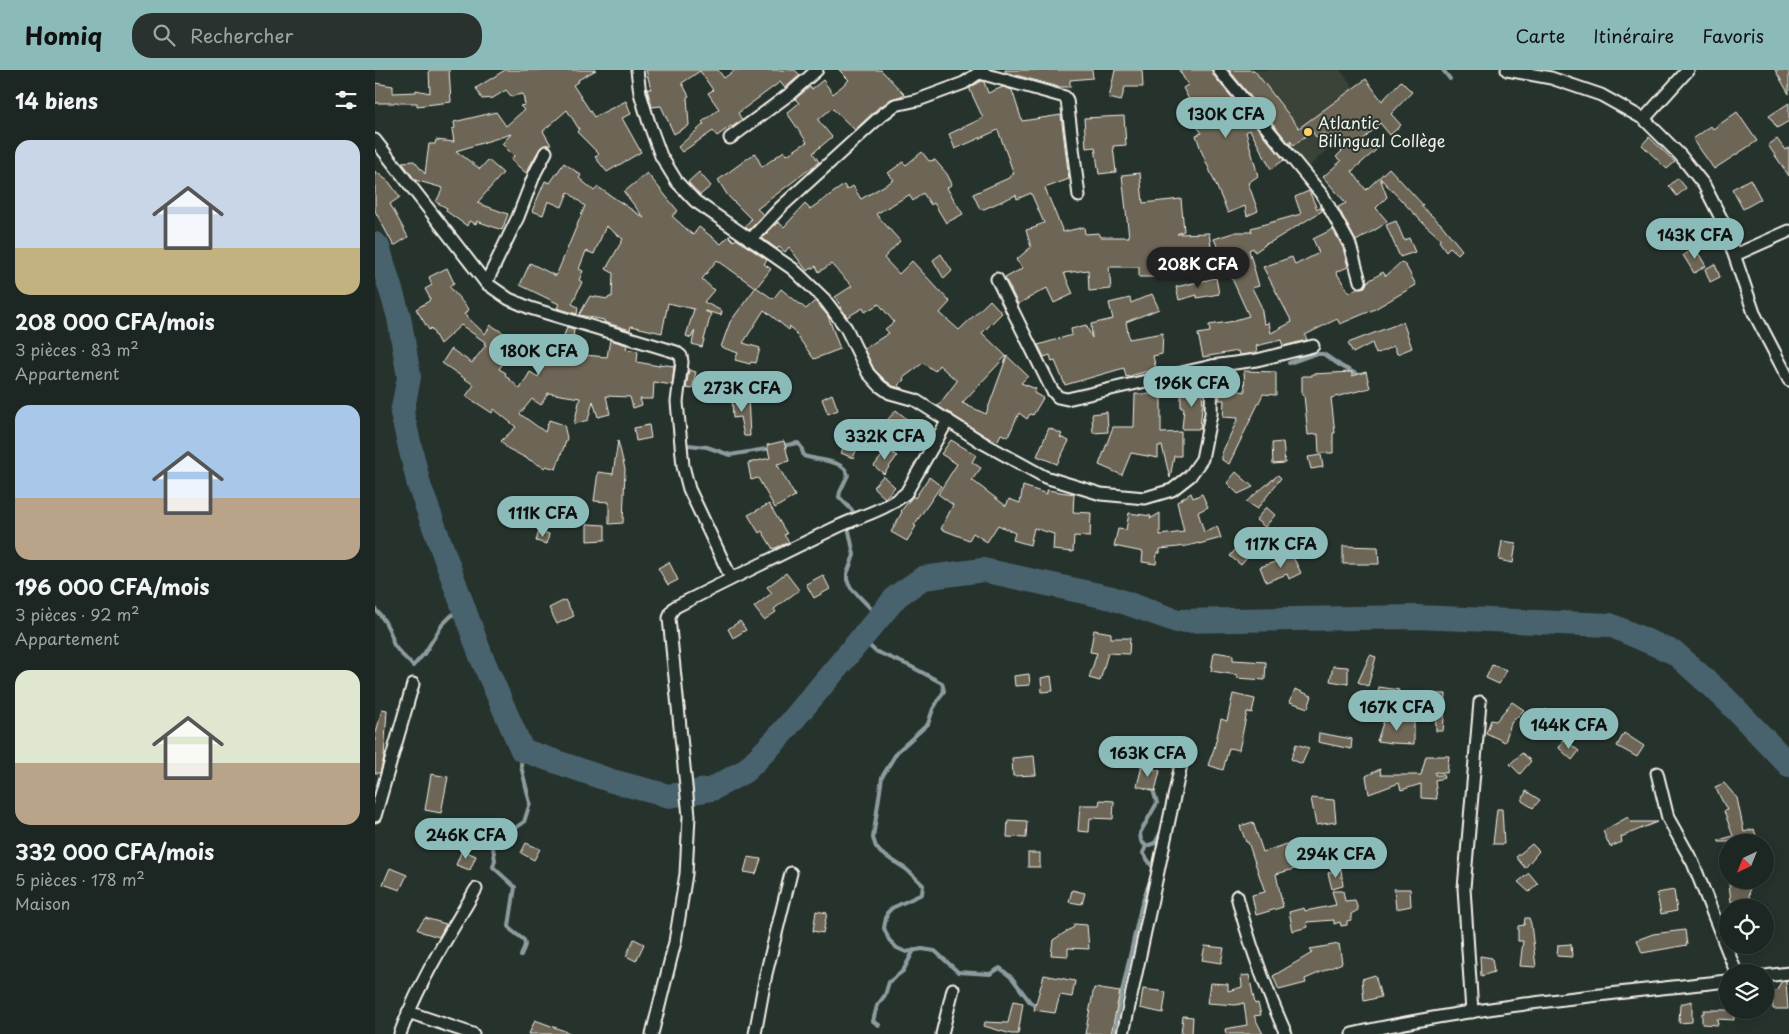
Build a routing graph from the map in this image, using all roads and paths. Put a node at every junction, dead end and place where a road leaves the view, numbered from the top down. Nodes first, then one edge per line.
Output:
1 (637, 70) edge
2 (817, 70) edge
3 (1219, 70) edge
4 (1507, 70) edge
5 (1688, 70) edge
6 (981, 72) edge
7 (1644, 119) junction
8 (730, 138) dead end
9 (375, 140) edge
10 (546, 152) dead end
11 (1079, 196) dead end
12 (1789, 231) edge
13 (750, 240) junction
14 (1735, 255) junction
15 (997, 279) dead end
16 (1360, 281) dead end
17 (486, 283) junction
18 (1313, 346) dead end
19 (1212, 366) junction
20 (1789, 380) edge
21 (948, 420) junction
22 (731, 578) junction
23 (413, 684) dead end
24 (1480, 702) dead end
25 (1185, 746) dead end
26 (1657, 774) dead end
27 (375, 816) edge
28 (791, 873) dead end
29 (476, 888) dead end
30 (1237, 896) dead end
31 (1734, 964) edge
32 (1789, 974) edge
33 (1774, 975) edge
34 (1719, 982) edge
35 (953, 990) dead end
36 (408, 1012) junction
37 (1472, 1012) junction
38 (400, 1034) edge
39 (473, 1034) edge
40 (652, 1034) edge
41 (755, 1034) edge
42 (942, 1034) edge
43 (1123, 1034) edge
44 (1286, 1034) edge
45 (1352, 1034) edge

1 - 13 street
2 - 8 street
3 - 16 street
4 - 7 street
5 - 7 street
6 - 11 street
6 - 13 street
7 - 14 street
9 - 17 street
10 - 17 street
12 - 14 street
13 - 21 street
14 - 20 street
15 - 19 street
17 - 22 street
18 - 19 street
19 - 21 street
21 - 22 street
22 - 40 street
23 - 27 street
24 - 37 street
25 - 43 street
26 - 31 street
28 - 41 street
29 - 36 street
30 - 44 street
32 - 33 street
34 - 37 street
35 - 42 street
36 - 38 street
36 - 39 street
37 - 45 street

